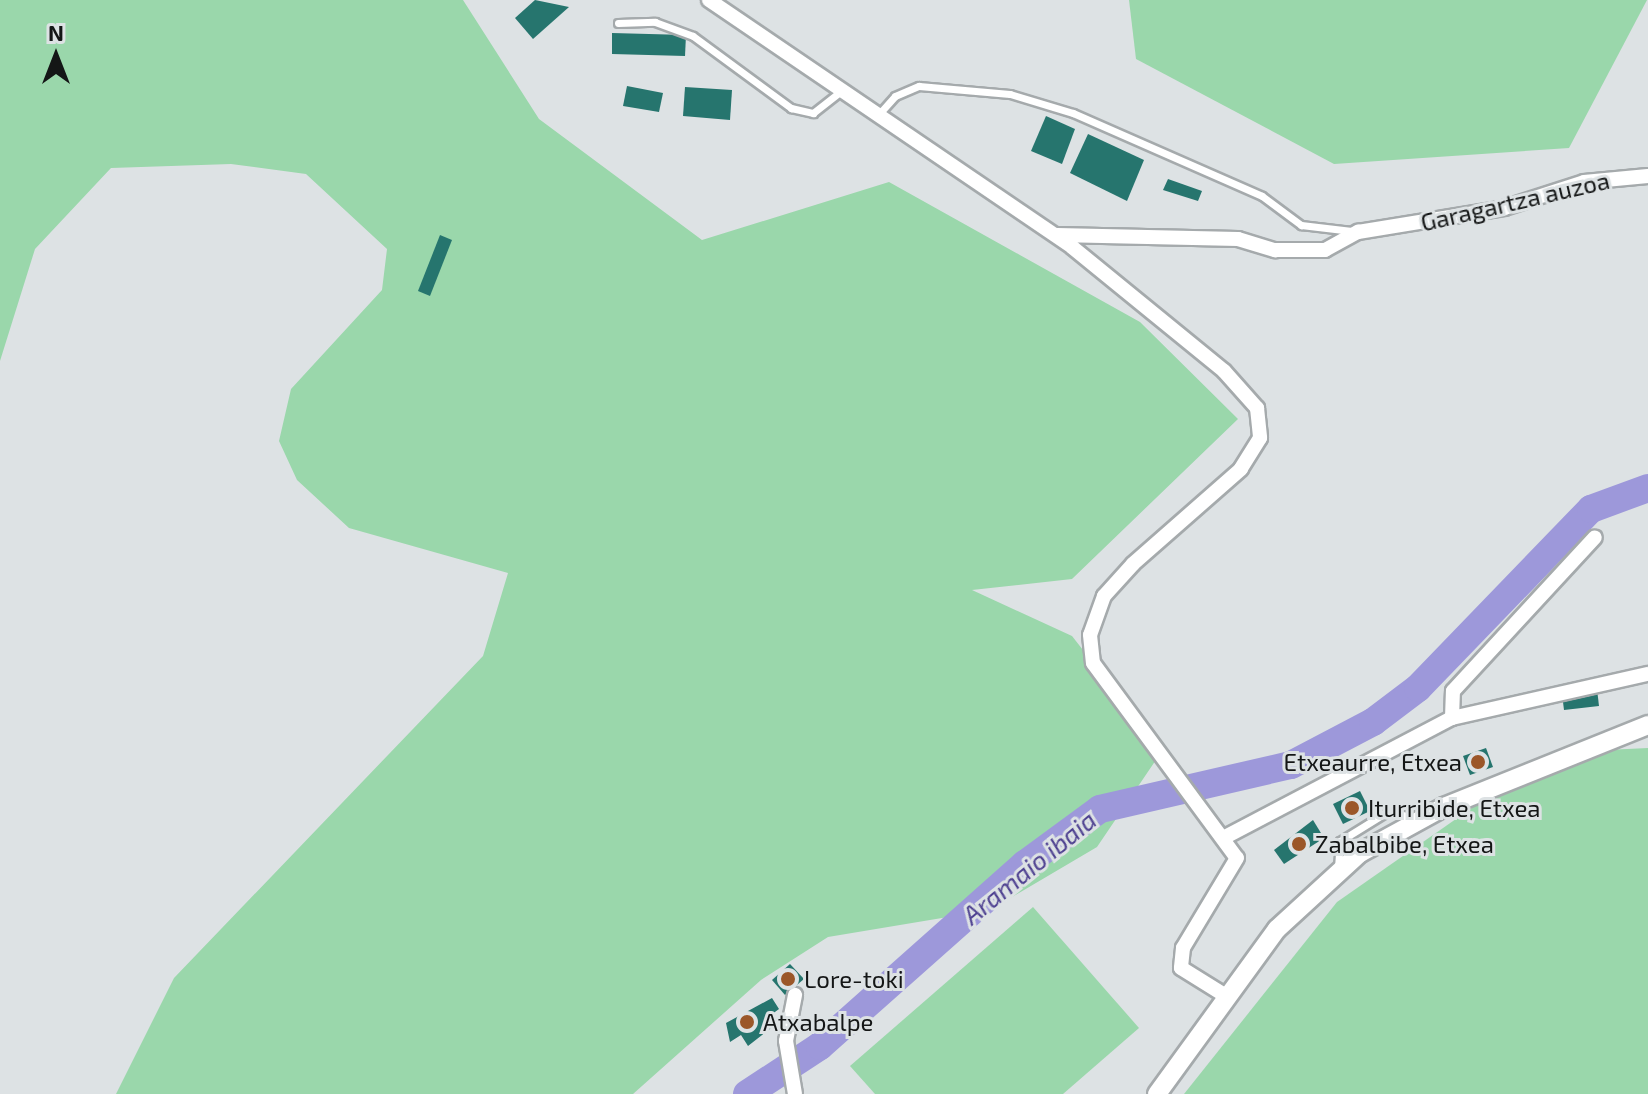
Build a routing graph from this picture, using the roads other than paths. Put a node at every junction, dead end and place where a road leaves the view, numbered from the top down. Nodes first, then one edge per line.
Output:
1 (709, 0) edge
2 (618, 23) dead end
3 (840, 92) junction
4 (876, 117) junction
5 (1648, 176) edge
6 (1358, 232) junction
7 (1053, 234) junction
8 (1595, 537) dead end
9 (1648, 674) edge
10 (1452, 718) junction
11 (1648, 725) edge
12 (1227, 836) junction
13 (795, 995) dead end
14 (1226, 996) junction
15 (795, 1094) edge
16 (1157, 1094) edge

1 - 3 street
2 - 3 lane
3 - 4 street
4 - 6 lane
4 - 7 street
5 - 6 street, Garagartza auzoa
6 - 7 street, Garagartza auzoa
7 - 12 street
8 - 10 street
9 - 10 street
10 - 12 street
11 - 14 main road
12 - 14 street
13 - 15 street
14 - 16 main road

